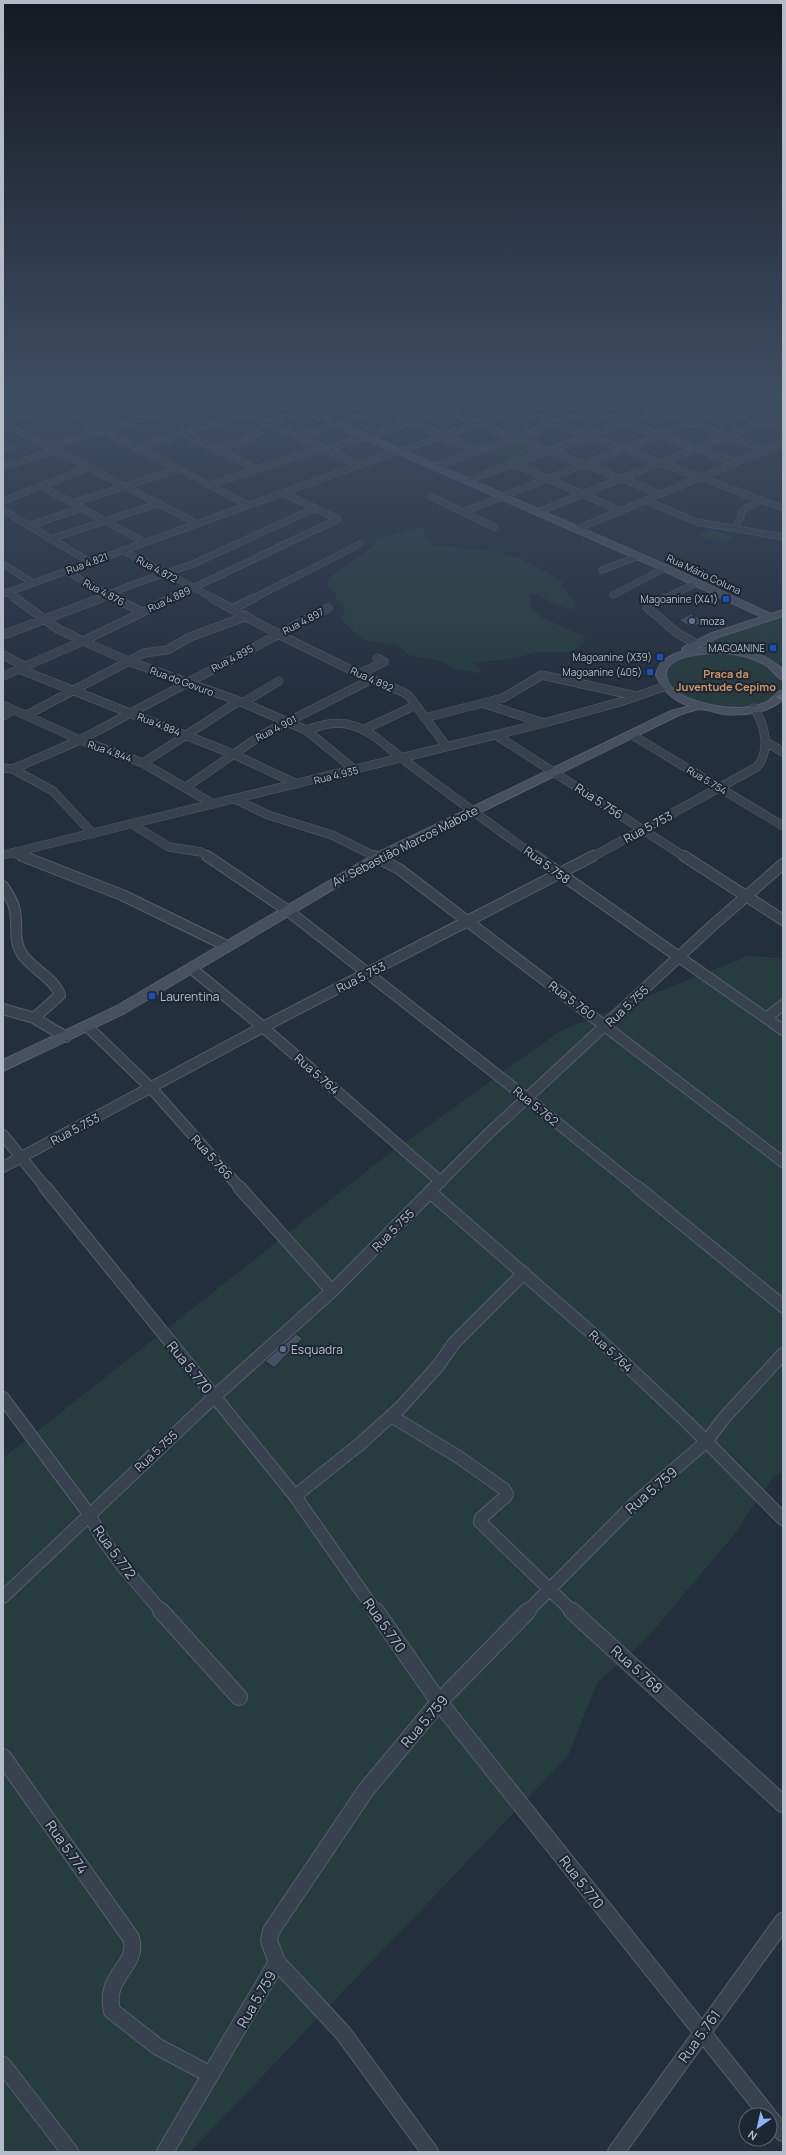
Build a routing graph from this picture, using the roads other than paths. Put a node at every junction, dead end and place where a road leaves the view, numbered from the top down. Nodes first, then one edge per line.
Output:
1 (63, 498) edge
2 (89, 498) edge
3 (149, 498) edge
4 (234, 498) edge
5 (270, 498) edge
6 (293, 498) edge
7 (433, 498) edge
8 (499, 498) edge
9 (506, 498) edge
10 (574, 498) edge
11 (591, 498) edge
12 (654, 498) edge
13 (754, 498) edge
14 (761, 500) junction
15 (647, 501) junction
16 (73, 503) junction
17 (160, 503) junction
18 (248, 505) junction
19 (82, 508) junction
20 (316, 508) junction
21 (783, 508) edge
22 (3, 510) edge
23 (621, 511) junction
24 (463, 512) junction
25 (538, 512) junction
26 (106, 521) junction
27 (196, 523) junction
28 (29, 526) junction
29 (494, 527) dead end
30 (735, 528) junction
31 (577, 529) junction
32 (783, 537) edge
33 (50, 540) junction
34 (144, 542) junction
35 (360, 544) dead end
36 (122, 550) junction
37 (639, 556) junction
38 (90, 562) junction
39 (3, 564) edge
40 (665, 568) junction
41 (602, 570) dead end
42 (66, 571) junction
43 (167, 574) junction
44 (33, 583) junction
45 (696, 583) junction
46 (192, 588) junction
47 (5, 593) edge
48 (107, 595) junction
49 (613, 596) dead end
50 (234, 608) junction
51 (328, 608) dead end
52 (142, 612) junction
53 (783, 613) edge
54 (248, 616) junction
55 (767, 616) junction
56 (45, 620) junction
57 (278, 634) junction
58 (3, 635) edge
59 (83, 641) junction
60 (695, 643) junction
61 (3, 655) edge
62 (679, 655) junction
63 (377, 658) dead end
64 (128, 661) junction
65 (22, 668) junction
66 (359, 674) junction
67 (3, 676) edge
68 (783, 677) edge
69 (372, 679) junction
70 (279, 681) dead end
71 (185, 683) junction
72 (666, 686) junction
73 (75, 691) junction
74 (637, 696) junction
75 (678, 696) junction
76 (782, 696) edge
77 (241, 702) junction
78 (485, 704) junction
79 (3, 705) edge
80 (416, 705) junction
81 (701, 706) junction
82 (756, 708) junction
83 (13, 710) junction
84 (783, 710) edge
85 (131, 713) junction
86 (675, 713) junction
87 (27, 715) junction
88 (3, 716) edge
89 (424, 718) junction
90 (289, 722) junction
91 (544, 723) junction
92 (365, 729) junction
93 (306, 730) junction
94 (185, 735) junction
95 (496, 735) junction
96 (632, 735) junction
97 (80, 740) junction
98 (766, 742) junction
99 (446, 746) junction
100 (783, 752) edge
101 (232, 754) junction
102 (401, 758) junction
103 (143, 762) junction
104 (3, 768) edge
105 (13, 769) junction
106 (355, 770) junction
107 (554, 772) junction
108 (297, 784) junction
109 (186, 786) junction
110 (720, 787) junction
111 (235, 799) junction
112 (213, 804) junction
113 (473, 810) junction
114 (132, 824) junction
115 (783, 826) edge
116 (644, 830) junction
117 (92, 834) junction
118 (8, 851) edge
119 (3, 855) edge
120 (377, 858) junction
121 (783, 864) edge
122 (559, 874) junction
123 (3, 886) edge
124 (747, 896) junction
125 (287, 910) junction
126 (783, 920) edge
127 (469, 922) junction
128 (227, 946) junction
129 (678, 958) junction
130 (191, 968) junction
131 (368, 974) junction
132 (783, 1005) edge
133 (3, 1009) edge
134 (34, 1018) junction
135 (766, 1018) junction
136 (607, 1025) junction
137 (88, 1027) junction
138 (263, 1027) junction
139 (783, 1030) edge
140 (66, 1036) junction
141 (3, 1066) edge
142 (152, 1089) junction
143 (528, 1099) junction
144 (3, 1135) edge
145 (22, 1157) junction
146 (783, 1162) edge
147 (3, 1167) edge
148 (441, 1182) junction
149 (430, 1192) junction
150 (524, 1273) junction
151 (332, 1291) junction
152 (783, 1306) edge
153 (783, 1354) edge
154 (214, 1397) junction
155 (3, 1398) edge
156 (391, 1416) junction
157 (706, 1442) junction
158 (295, 1496) junction
159 (89, 1514) junction
160 (783, 1518) edge
161 (549, 1590) junction
162 (3, 1597) edge
163 (239, 1696) dead end
164 (439, 1702) junction
165 (3, 1757) edge
166 (783, 1804) edge
167 (783, 1921) edge
168 (278, 1962) junction
169 (703, 2032) junction
170 (3, 2065) edge
171 (212, 2075) junction
172 (762, 2107) edge
173 (70, 2152) edge
174 (165, 2152) edge
175 (430, 2152) edge
176 (616, 2152) edge

1 - 16 street
2 - 16 street
3 - 17 street
4 - 18 street
5 - 18 street, Rua 4.821
6 - 20 street
7 - 24 street
8 - 24 street
9 - 25 main road, Rua Mário Coluna
10 - 25 street
11 - 23 street
12 - 15 street
13 - 14 street
14 - 21 street
14 - 30 street
15 - 23 street
15 - 30 street
16 - 19 street
17 - 26 street
17 - 27 street
18 - 27 street, Rua 4.821
19 - 26 street
19 - 28 street
20 - 43 street
20 - 46 street, Rua 4.889
22 - 28 street
23 - 31 street
24 - 29 street
25 - 31 main road, Rua Mário Coluna
26 - 33 street
26 - 34 street
27 - 34 street, Rua 4.821
28 - 33 street
30 - 32 street
31 - 37 main road, Rua Mário Coluna
33 - 38 street
34 - 36 street, Rua 4.821
35 - 50 street
36 - 38 street, Rua 4.821
36 - 43 street, Rua 4.872
37 - 40 main road, Rua Mário Coluna
37 - 41 street
38 - 42 street, Rua 4.821
39 - 44 street
40 - 45 main road, Rua Mário Coluna
40 - 49 street
42 - 44 street, Rua 4.821
42 - 48 street, Rua 4.876
43 - 46 street, Rua 4.872
43 - 48 street
44 - 47 street, Rua 4.821
45 - 55 main road, Rua Mário Coluna
45 - 60 street
46 - 50 street, Rua 4.872
46 - 52 street, Rua 4.889
47 - 56 street, Rua do Govuro
48 - 52 street, Rua 4.876
48 - 56 street
50 - 54 street, Rua 4.892
51 - 57 street, Rua 4.897
52 - 59 street, Rua 4.889
53 - 55 main road
54 - 57 street, Rua 4.892
54 - 64 street
55 - 60 main road
56 - 58 street
56 - 59 street, Rua do Govuro
57 - 66 street, Rua 4.892
57 - 71 street, Rua 4.895
59 - 64 street, Rua do Govuro
59 - 65 street, Rua 4.889
60 - 62 main road
61 - 65 street, Rua 4.884
62 - 68 main road
62 - 72 main road
63 - 66 street
64 - 71 street, Rua do Govuro
64 - 73 street
65 - 67 street, Rua 4.889
65 - 73 street, Rua 4.884
66 - 69 street, Rua 4.892
69 - 80 street, Rua 4.892
69 - 90 street, Rua 4.901
70 - 77 street
71 - 77 street, Rua do Govuro
71 - 85 street, Rua 4.895
72 - 74 street, Rua 4.935
72 - 75 main road
73 - 85 street, Rua 4.884
73 - 87 street
74 - 78 street
74 - 91 street, Rua 4.935
75 - 81 main road
75 - 86 main road
76 - 82 main road
77 - 90 street, Rua do Govuro
77 - 94 street
78 - 89 street
78 - 91 street
79 - 83 street, Rua 4.844
80 - 89 street, Rua 4.892
80 - 92 street
81 - 82 main road
81 - 86 main road, Av. Sebastião Marcos Mabote
82 - 84 main road
82 - 98 street
83 - 87 street, Rua 4.844
83 - 88 street
85 - 94 street, Rua 4.884
85 - 97 street, Rua 4.895
86 - 96 main road, Av. Sebastião Marcos Mabote
87 - 97 street, Rua 4.844
89 - 99 street, Rua 4.892
90 - 93 street, Rua do Govuro
90 - 101 street, Rua 4.901
91 - 95 street, Rua 4.935
92 - 93 street, Rua 5.758
92 - 102 street, Rua 5.758
93 - 106 street, Rua do Govuro
94 - 101 street, Rua 4.884
94 - 103 street
95 - 99 street, Rua 4.935
95 - 107 street, Rua 5.756
96 - 107 main road, Av. Sebastião Marcos Mabote
96 - 110 street, Rua 5.754
97 - 103 street, Rua 4.844
97 - 105 street, Rua 4.895
98 - 100 street
98 - 110 street, Rua 5.753
99 - 102 street, Rua 4.935
101 - 108 street, Rua 4.884
101 - 109 street, Rua 4.901
102 - 106 street, Rua 4.935
102 - 113 street, Rua 5.758
103 - 109 street, Rua 4.844
104 - 105 street
105 - 117 street
106 - 108 street, Rua 4.935
107 - 113 main road, Av. Sebastião Marcos Mabote
107 - 116 street, Rua 5.756
108 - 111 street, Rua 4.935
109 - 112 street, Rua 4.844
110 - 115 street, Rua 5.754
110 - 116 street, Rua 5.753
111 - 112 street, Rua 4.935
111 - 120 street, Rua 5.760
112 - 114 street, Rua 4.935
113 - 120 main road, Av. Sebastião Marcos Mabote
113 - 122 street, Rua 5.758
114 - 117 street, Rua 4.935
114 - 125 street, Rua 5.762
116 - 122 street, Rua 5.753
116 - 124 street, Rua 5.756
117 - 118 street, Rua 4.935
118 - 119 street, Rua 4.935
118 - 128 street
120 - 125 main road, Av. Sebastião Marcos Mabote
120 - 127 street, Rua 5.760
121 - 124 street, Rua 5.755
122 - 127 street, Rua 5.753
122 - 129 street, Rua 5.758
123 - 134 street
124 - 126 street, Rua 5.756
124 - 129 street, Rua 5.755
125 - 128 main road, Av. Sebastião Marcos Mabote
125 - 131 street, Rua 5.762
127 - 131 street, Rua 5.753
127 - 136 street, Rua 5.760
128 - 130 main road, Av. Sebastião Marcos Mabote
129 - 135 street, Rua 5.758
129 - 136 street, Rua 5.755
130 - 137 main road, Av. Sebastião Marcos Mabote
130 - 138 street, Rua 5.764
131 - 138 street, Rua 5.753
131 - 143 street, Rua 5.762
132 - 135 street
133 - 134 street
134 - 140 street
135 - 139 street, Rua 5.758
136 - 143 street, Rua 5.755
136 - 146 street, Rua 5.760
137 - 140 main road, Av. Sebastião Marcos Mabote
137 - 142 street, Rua 5.766
138 - 142 street, Rua 5.753
138 - 148 street, Rua 5.764
140 - 141 main road, Av. Sebastião Marcos Mabote
142 - 145 street, Rua 5.753
142 - 151 street, Rua 5.766
143 - 148 street, Rua 5.755
143 - 152 street, Rua 5.762
144 - 145 street, Rua 5.770
145 - 147 street, Rua 5.753
145 - 154 street, Rua 5.770
148 - 149 street, Rua 5.755
149 - 150 street, Rua 5.764
149 - 151 street, Rua 5.755
150 - 156 street
150 - 157 street, Rua 5.764
151 - 154 street, Rua 5.755
153 - 157 street, Rua 5.759
154 - 158 street, Rua 5.770
154 - 159 street, Rua 5.755
155 - 159 street, Rua 5.772
156 - 158 street
156 - 161 street, Rua 5.768
157 - 160 street, Rua 5.764
157 - 161 street, Rua 5.759
158 - 164 street, Rua 5.770
159 - 162 street, Rua 5.755
159 - 163 street, Rua 5.772
161 - 164 street, Rua 5.759
161 - 166 street, Rua 5.768
164 - 168 street, Rua 5.759
164 - 169 street, Rua 5.770
165 - 171 street, Rua 5.774
167 - 169 street, Rua 5.761
168 - 171 street, Rua 5.759
168 - 175 street
169 - 172 street, Rua 5.770
169 - 176 street, Rua 5.761
170 - 173 street
171 - 174 street, Rua 5.759

